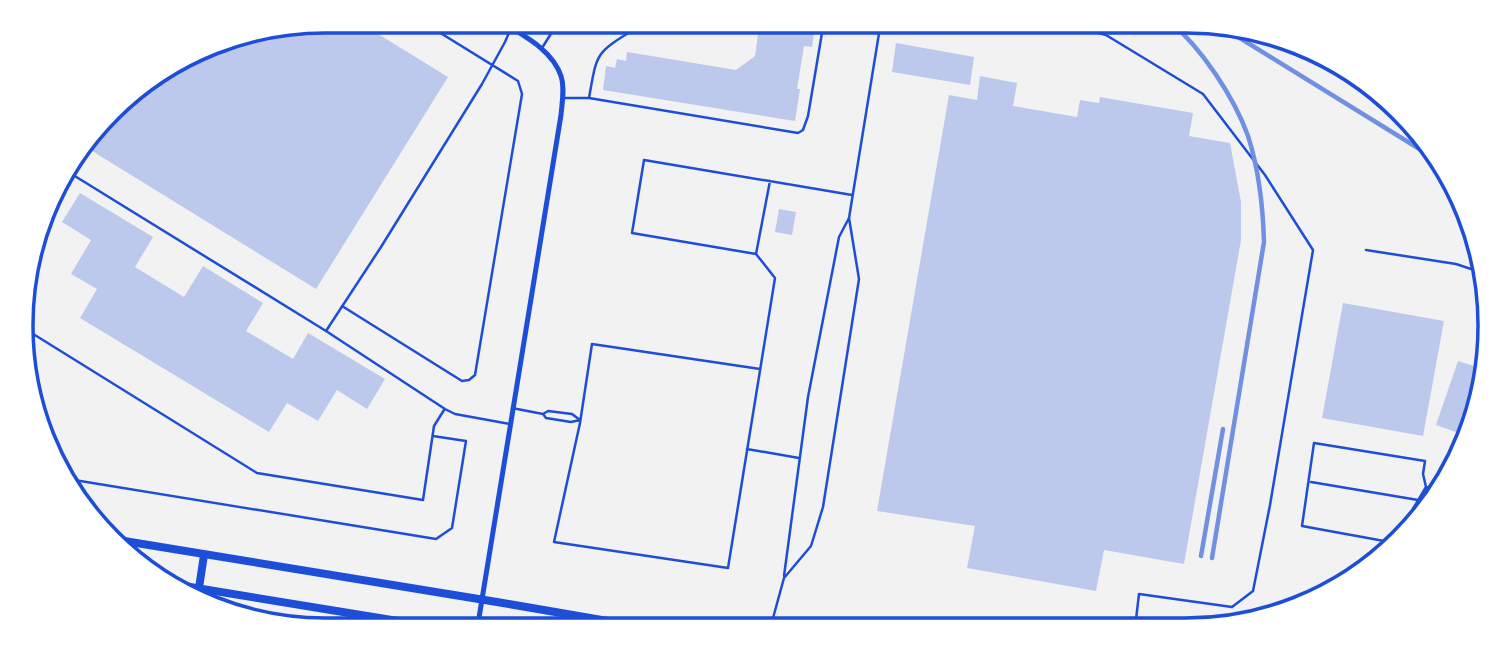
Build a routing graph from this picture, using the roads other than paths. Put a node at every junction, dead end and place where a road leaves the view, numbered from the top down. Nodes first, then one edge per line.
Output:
1 (440, 33) edge
2 (508, 33) edge
3 (523, 33) edge
4 (551, 33) edge
5 (628, 33) edge
6 (822, 33) edge
7 (879, 33) edge
8 (1098, 33) edge
9 (542, 48) junction
10 (493, 66) junction
11 (563, 98) junction
12 (589, 98) junction
13 (74, 176) edge
14 (770, 181) junction
15 (852, 195) junction
16 (849, 218) junction
17 (1366, 250) dead end
18 (756, 254) junction
19 (1472, 269) edge
20 (342, 306) junction
21 (326, 331) junction
22 (33, 335) edge
23 (760, 369) junction
24 (512, 408) junction
25 (444, 409) junction
26 (543, 414) junction
27 (580, 420) junction
28 (510, 424) junction
29 (433, 436) junction
30 (747, 449) junction
31 (800, 458) junction
32 (78, 481) edge
33 (1310, 481) junction
34 (1426, 487) joint
35 (1418, 500) junction
36 (1416, 504) edge
37 (1383, 541) edge
38 (130, 542) edge
39 (204, 555) junction
40 (784, 578) junction
41 (195, 587) edge
42 (199, 588) junction
43 (482, 600) junction
44 (380, 618) edge
45 (479, 618) edge
46 (589, 618) edge
47 (773, 618) edge
48 (1136, 618) edge

1 - 10 lane
2 - 10 lane
3 - 9 street
4 - 9 lane
5 - 12 lane
6 - 12 lane
7 - 15 lane
8 - 48 lane
9 - 11 street
10 - 20 lane
10 - 20 lane
11 - 12 lane
11 - 24 street
13 - 21 lane
14 - 15 lane
14 - 18 lane
14 - 18 lane
15 - 16 lane
16 - 31 lane
16 - 40 lane
17 - 19 lane
18 - 23 lane
20 - 21 lane
21 - 25 lane
22 - 29 lane
23 - 27 lane
23 - 30 lane
24 - 26 lane
24 - 28 street
25 - 28 lane
25 - 29 lane
26 - 27 lane
26 - 27 lane
27 - 30 lane
28 - 43 street
29 - 32 lane
30 - 31 lane
31 - 40 lane
33 - 34 lane
33 - 35 lane
33 - 37 lane
34 - 35 lane
35 - 36 lane
38 - 39 main road
39 - 42 main road
39 - 43 main road
40 - 47 lane
41 - 42 main road
42 - 44 main road
43 - 45 street
43 - 46 main road

